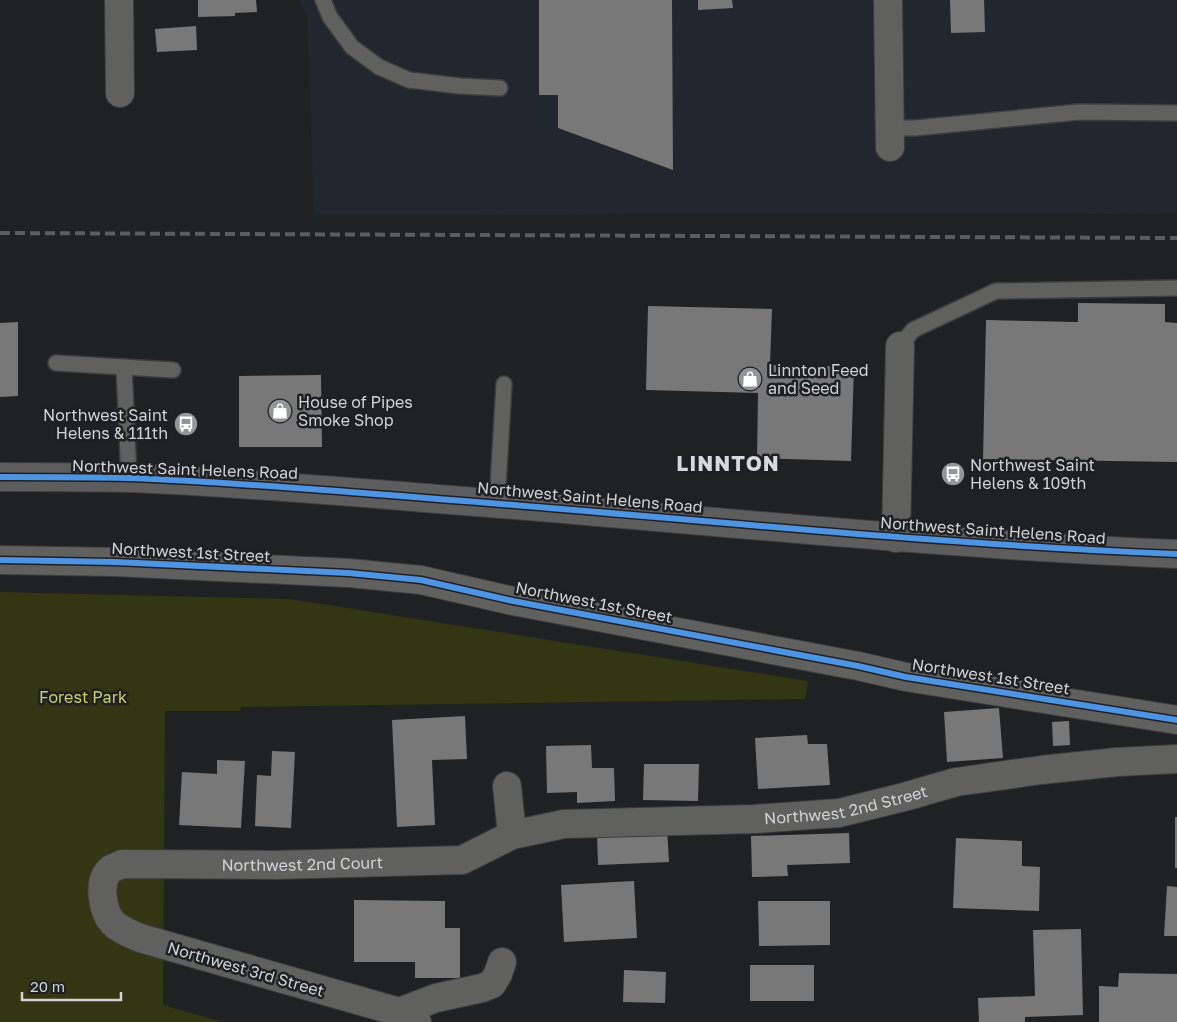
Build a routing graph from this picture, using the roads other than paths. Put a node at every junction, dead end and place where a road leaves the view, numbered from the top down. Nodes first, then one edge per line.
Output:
1 (119, 0) edge
2 (323, 0) edge
3 (888, 0) edge
4 (500, 88) dead end
5 (120, 93) dead end
6 (1177, 114) edge
7 (890, 137) joint
8 (1177, 288) edge
9 (900, 346) joint
10 (56, 364) dead end
11 (124, 368) junction
12 (173, 370) dead end
13 (504, 384) dead end
14 (0, 477) edge
15 (129, 478) junction
16 (497, 503) junction
17 (896, 538) junction
18 (1177, 554) edge
19 (0, 560) edge
20 (1177, 720) edge
21 (1177, 759) edge
22 (507, 786) dead end
23 (512, 836) junction
24 (101, 888) joint
25 (502, 962) dead end
26 (408, 1017) edge

1 - 5 street
2 - 4 lane
3 - 7 street
6 - 7 lane
8 - 9 lane
9 - 17 street
10 - 11 lane
11 - 12 lane
11 - 15 lane
13 - 16 lane
14 - 15 highway, Northwest Saint Helens Road
15 - 16 highway, Northwest Saint Helens Road
16 - 17 highway, Northwest Saint Helens Road
17 - 18 highway, Northwest Saint Helens Road
19 - 20 street, Northwest 1st Street
21 - 23 street, Northwest 2nd Street
22 - 23 street
23 - 24 street, Northwest 2nd Court
24 - 26 street, Northwest 3rd Street
25 - 26 street

